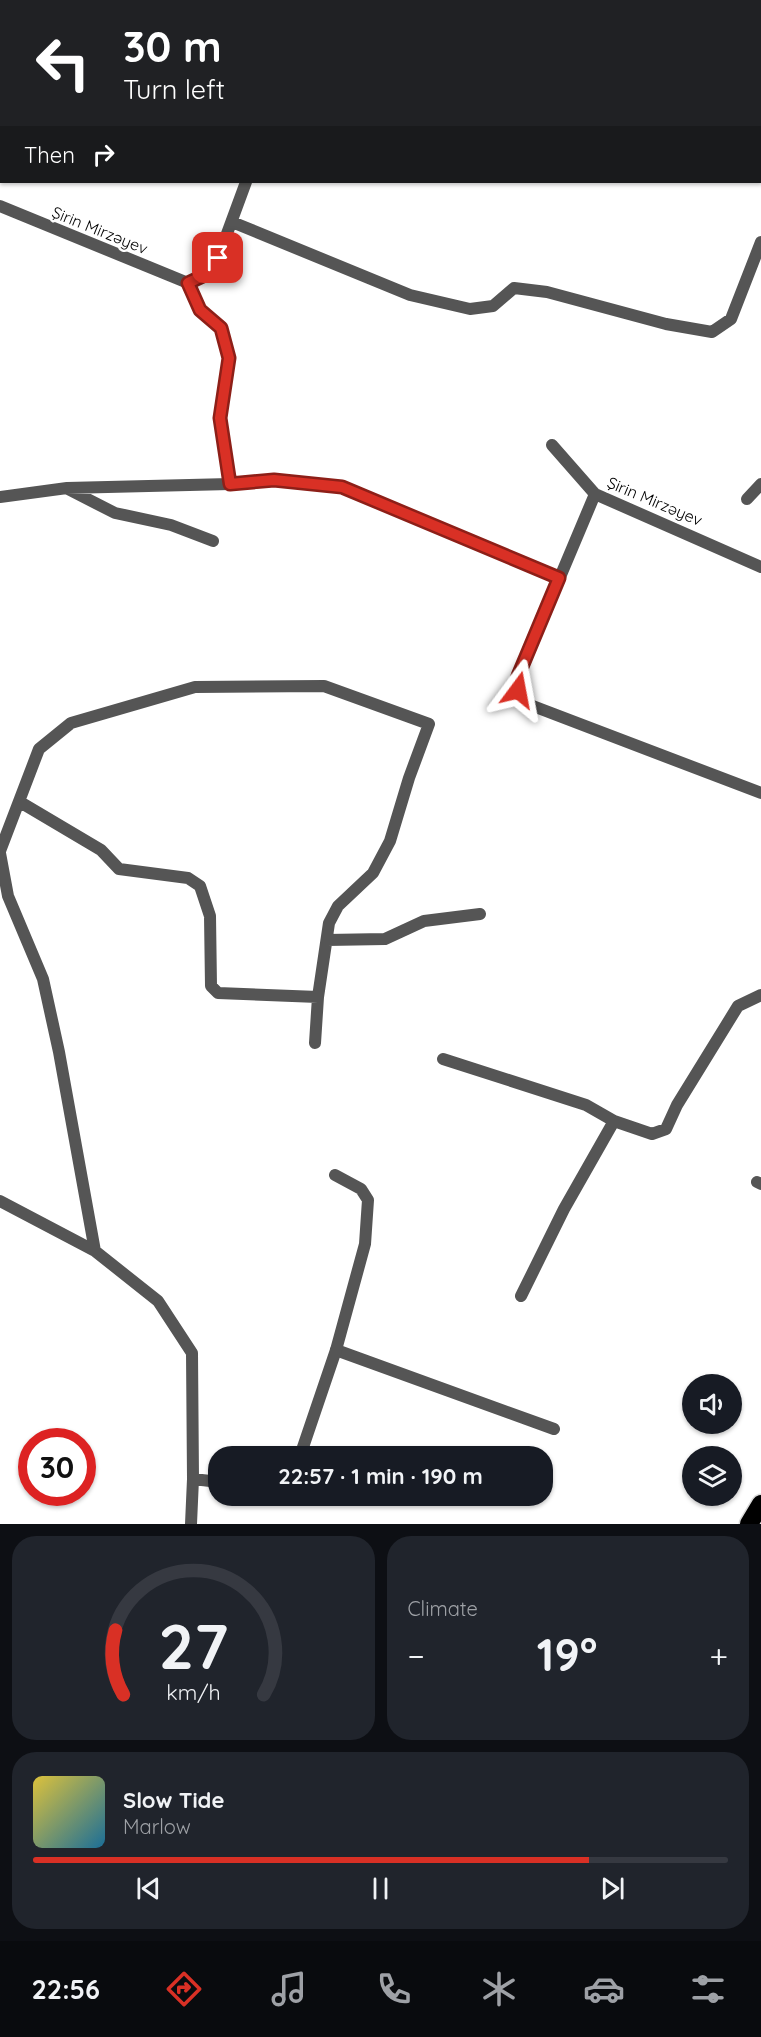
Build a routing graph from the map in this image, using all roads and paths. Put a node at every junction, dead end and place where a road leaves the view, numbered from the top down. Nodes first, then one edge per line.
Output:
1 (246, 183) edge
2 (0, 206) edge
3 (232, 222) junction
4 (761, 242) edge
5 (188, 283) junction
6 (552, 445) dead end
7 (230, 484) junction
8 (761, 484) edge
9 (67, 488) junction
10 (595, 494) junction
11 (0, 497) edge
12 (747, 499) dead end
13 (213, 541) dead end
14 (761, 567) edge
15 (559, 578) junction
16 (761, 793) edge
17 (20, 802) junction
18 (0, 852) edge
19 (480, 914) dead end
20 (327, 940) junction
21 (761, 995) edge
22 (318, 997) junction
23 (315, 1043) dead end
24 (443, 1059) dead end
25 (614, 1121) junction
26 (335, 1175) dead end
27 (0, 1201) edge
28 (95, 1251) junction
29 (521, 1296) dead end
30 (336, 1350) junction
31 (554, 1429) dead end
32 (303, 1446) edge
33 (193, 1479) junction
34 (208, 1481) edge
35 (761, 1504) edge
36 (191, 1524) edge
37 (749, 1524) edge

1 - 3 street
2 - 5 street, Şirin Mirzəyev
3 - 4 street
3 - 5 street
5 - 7 street
6 - 10 street, Şirin Mirzəyev
7 - 9 street
7 - 15 street
8 - 12 street
9 - 11 street
9 - 13 street
10 - 14 street, Şirin Mirzəyev
10 - 15 street
15 - 16 street
17 - 18 street
17 - 20 street
17 - 22 street
18 - 28 street
19 - 20 street
20 - 22 street
21 - 25 street
22 - 23 street
24 - 25 street
25 - 29 street
26 - 30 street
27 - 28 street
28 - 33 street
30 - 31 street
30 - 32 street
33 - 34 street
33 - 36 street
35 - 37 highway

